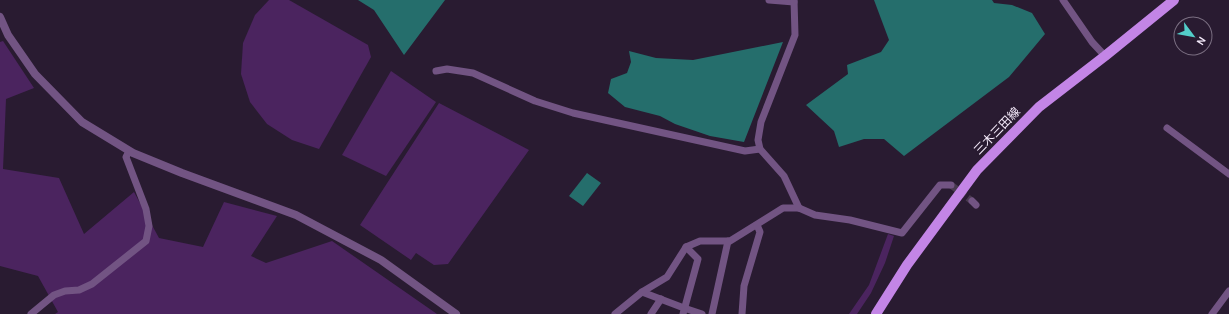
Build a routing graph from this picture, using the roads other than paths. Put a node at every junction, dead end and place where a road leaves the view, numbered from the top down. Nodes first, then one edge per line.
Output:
1 (769, 0) edge
2 (1063, 0) edge
3 (1174, 0) edge
4 (794, 1) edge
5 (0, 17) edge
6 (1105, 56) junction
7 (436, 71) dead end
8 (1167, 128) dead end
9 (760, 149) junction
10 (130, 151) junction
11 (1229, 174) edge
12 (951, 185) dead end
13 (799, 208) junction
14 (757, 225) junction
15 (728, 241) junction
16 (686, 247) junction
17 (1229, 291) edge
18 (642, 292) junction
19 (660, 299) junction
20 (683, 311) edge
21 (31, 314) edge
22 (456, 314) edge
23 (614, 314) edge
24 (651, 314) edge
25 (702, 314) edge
26 (712, 314) edge
27 (742, 314) edge
28 (876, 314) edge
29 (1212, 314) edge

1 - 4 street
2 - 6 street
3 - 6 main road, 三木三田線
4 - 9 street
5 - 10 street
6 - 28 main road, 三木三田線
7 - 9 street
8 - 11 street
9 - 13 street
10 - 21 street
10 - 22 street
12 - 13 street
13 - 14 street
14 - 15 street
14 - 27 street
15 - 16 street
15 - 26 street
16 - 18 street
16 - 20 street
17 - 29 street
18 - 19 street
18 - 23 street
19 - 20 street
19 - 24 street
20 - 25 street

